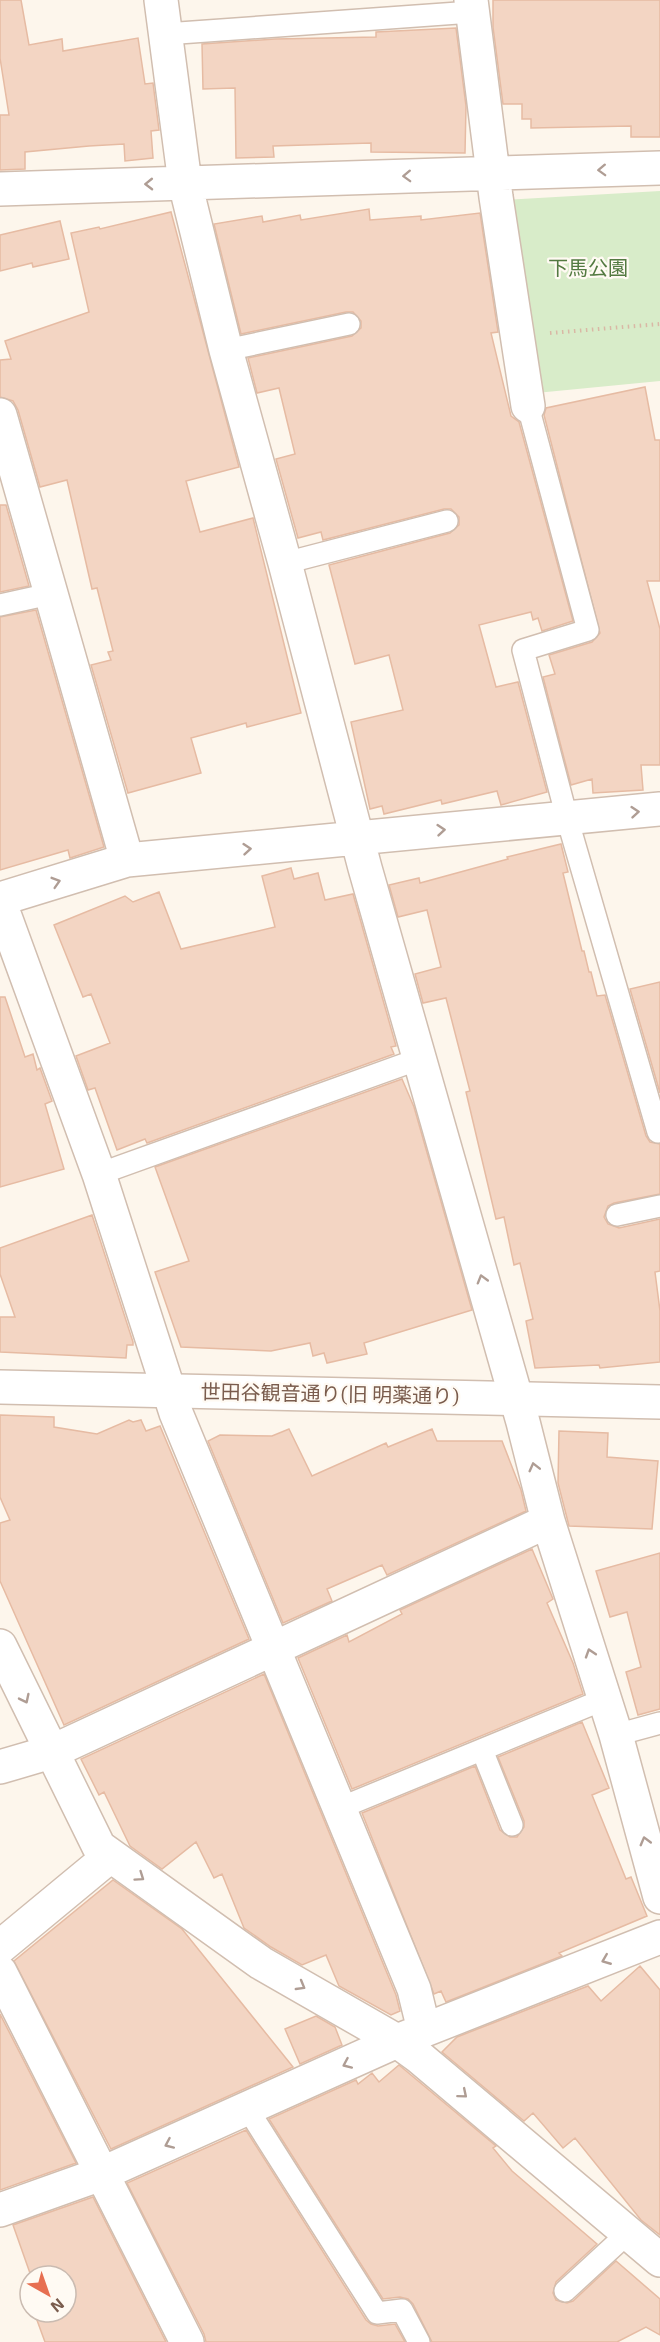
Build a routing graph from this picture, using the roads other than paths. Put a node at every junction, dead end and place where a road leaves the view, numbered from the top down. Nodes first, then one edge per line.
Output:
1 (161, 0) edge
2 (471, 6) edge
3 (165, 34) junction
4 (660, 168) edge
5 (492, 174) junction
6 (185, 183) junction
7 (0, 189) edge
8 (349, 324) dead end
9 (226, 350) junction
10 (528, 406) joint
11 (0, 414) edge
12 (447, 521) dead end
13 (285, 563) junction
14 (50, 594) junction
15 (0, 605) edge
16 (660, 809) edge
17 (567, 818) junction
18 (357, 838) junction
19 (127, 860) junction
20 (0, 901) edge
21 (418, 1059) junction
22 (660, 1131) edge
23 (99, 1174) junction
24 (660, 1206) edge
25 (616, 1215) dead end
26 (0, 1387) edge
27 (170, 1389) junction
28 (516, 1398) junction
29 (660, 1402) edge
30 (548, 1521) junction
31 (0, 1646) edge
32 (273, 1649) junction
33 (605, 1699) junction
34 (660, 1723) edge
35 (616, 1735) junction
36 (482, 1750) junction
37 (51, 1752) junction
38 (0, 1767) edge
39 (340, 1808) junction
40 (512, 1825) dead end
41 (110, 1856) junction
42 (660, 1897) edge
43 (660, 1937) edge
44 (0, 1947) edge
45 (0, 1972) edge
46 (410, 2036) junction
47 (247, 2108) junction
48 (101, 2174) junction
49 (0, 2210) edge
50 (628, 2233) junction
51 (660, 2260) edge
52 (565, 2290) dead end
53 (187, 2342) edge
54 (419, 2342) edge

1 - 3 street
2 - 3 lane
2 - 5 street
3 - 6 street
4 -> 5 street
5 -> 6 street
5 - 10 street
6 -> 7 street
6 - 9 street
8 - 9 lane
9 - 13 street
10 - 17 lane
11 - 14 street
12 - 13 lane
13 - 18 street
14 - 15 lane
14 - 19 street
17 -> 16 street
18 -> 17 street
17 - 22 lane
19 -> 18 street
18 - 21 street
20 -> 19 street
20 - 23 street
21 - 23 lane
28 -> 21 street
23 - 27 street
24 - 25 lane
26 - 27 street, 世田谷観音通り(旧 明薬通り)
27 - 28 street, 世田谷観音通り(旧 明薬通り)
27 - 32 street
28 - 29 street, 世田谷観音通り(旧 明薬通り)
30 -> 28 street
30 - 32 street
33 -> 30 street
31 -> 37 street
32 - 37 street
32 - 39 street
33 - 35 street
33 - 36 lane
34 - 35 lane
42 -> 35 street
36 - 39 lane
36 - 40 lane
37 - 38 street
37 - 41 street
39 - 46 street
41 - 44 street
41 -> 46 street
43 -> 46 street
45 - 48 street
46 -> 47 street
46 -> 50 street
47 -> 48 street
47 - 54 lane
48 - 49 street
48 - 53 street
50 - 51 street
50 - 52 lane

